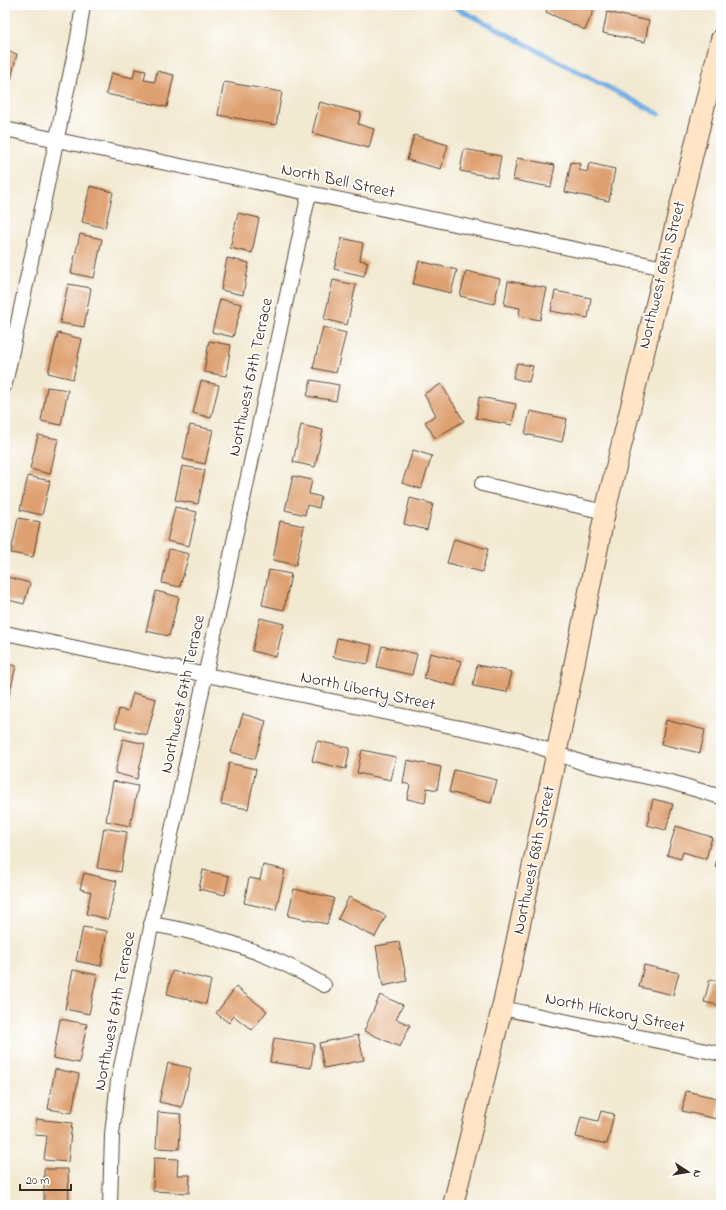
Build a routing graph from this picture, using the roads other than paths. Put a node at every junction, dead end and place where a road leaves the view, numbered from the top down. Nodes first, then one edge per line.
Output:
1 (83, 5) edge
2 (721, 39) edge
3 (5, 129) edge
4 (57, 140) junction
5 (310, 193) junction
6 (664, 268) junction
7 (5, 384) edge
8 (482, 484) dead end
9 (605, 512) junction
10 (5, 633) edge
11 (206, 676) junction
12 (556, 754) junction
13 (721, 797) edge
14 (151, 924) junction
15 (324, 985) dead end
16 (502, 1008) junction
17 (721, 1054) edge
18 (110, 1205) edge
19 (453, 1205) edge

1 - 4 street
2 - 6 main road, Northwest 68th Street
3 - 4 street, North Bell Street
4 - 5 street, North Bell Street
4 - 7 street
5 - 6 street, North Bell Street
5 - 11 street, Northwest 67th Terrace
6 - 9 main road, Northwest 68th Street
8 - 9 street
9 - 12 main road, Northwest 68th Street
10 - 11 street, North Liberty Street
11 - 12 street, North Liberty Street
11 - 14 street, Northwest 67th Terrace
12 - 13 street, North Liberty Street
12 - 16 main road, Northwest 68th Street
14 - 15 street
14 - 18 street, Northwest 67th Terrace
16 - 17 street, North Hickory Street
16 - 19 main road, Northwest 68th Street

